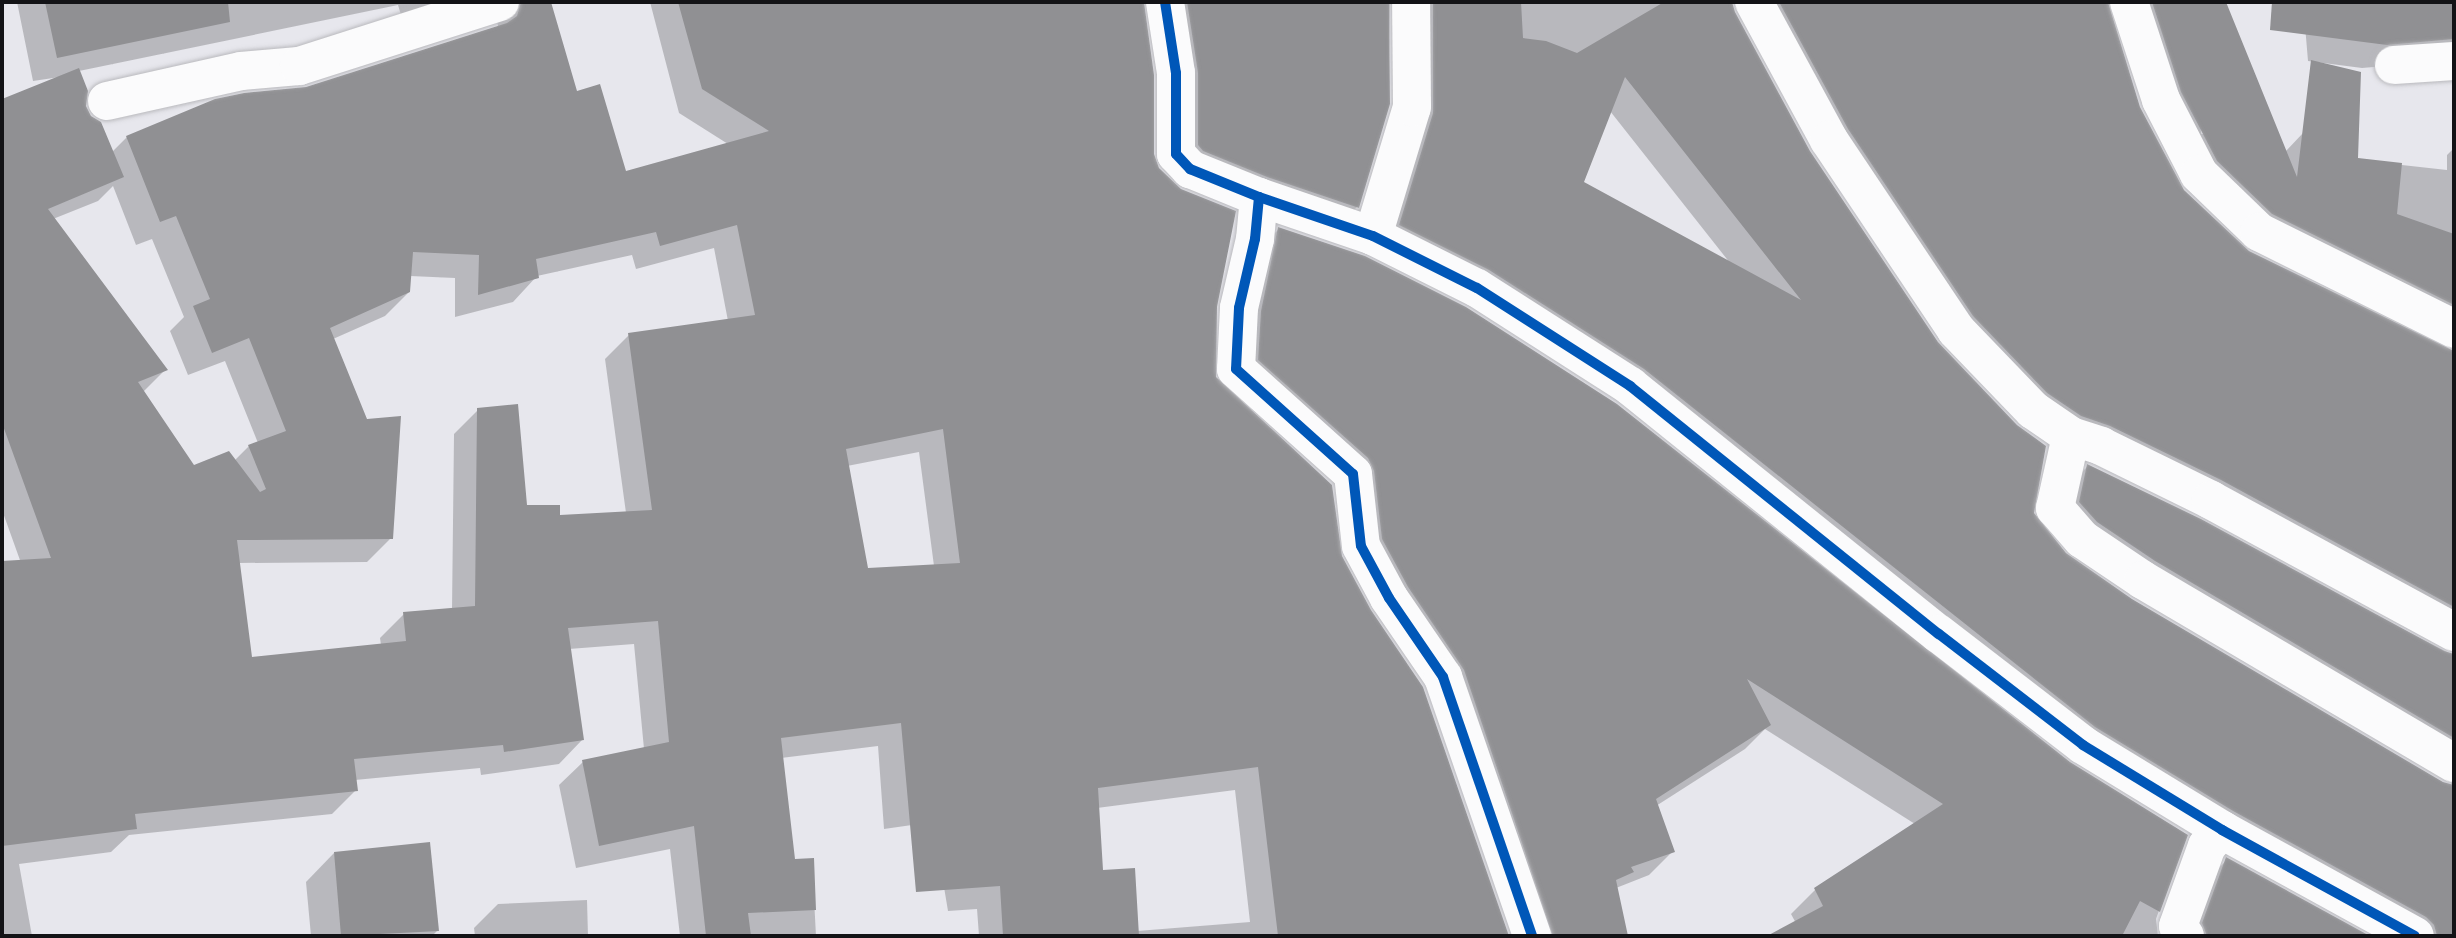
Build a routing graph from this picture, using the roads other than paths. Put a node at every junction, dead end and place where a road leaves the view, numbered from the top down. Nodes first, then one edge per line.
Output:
1 (500, 2) edge
2 (1165, 2) edge
3 (1411, 2) edge
4 (1754, 2) edge
5 (2129, 2) edge
6 (2454, 61) edge
7 (2394, 65) dead end
8 (107, 101) dead end
9 (1259, 197) junction
10 (1373, 236) junction
11 (2454, 329) edge
12 (2070, 436) junction
13 (2454, 632) edge
14 (2454, 763) edge
15 (2222, 830) junction
16 (1532, 936) edge
17 (2185, 936) edge
18 (2415, 936) edge

1 - 8 street
2 - 9 street
3 - 10 street
4 - 12 street
5 - 11 street
6 - 7 street
9 - 10 street
9 - 16 street
10 - 15 street
12 - 13 street
12 - 14 street
15 - 17 street
15 - 18 street

